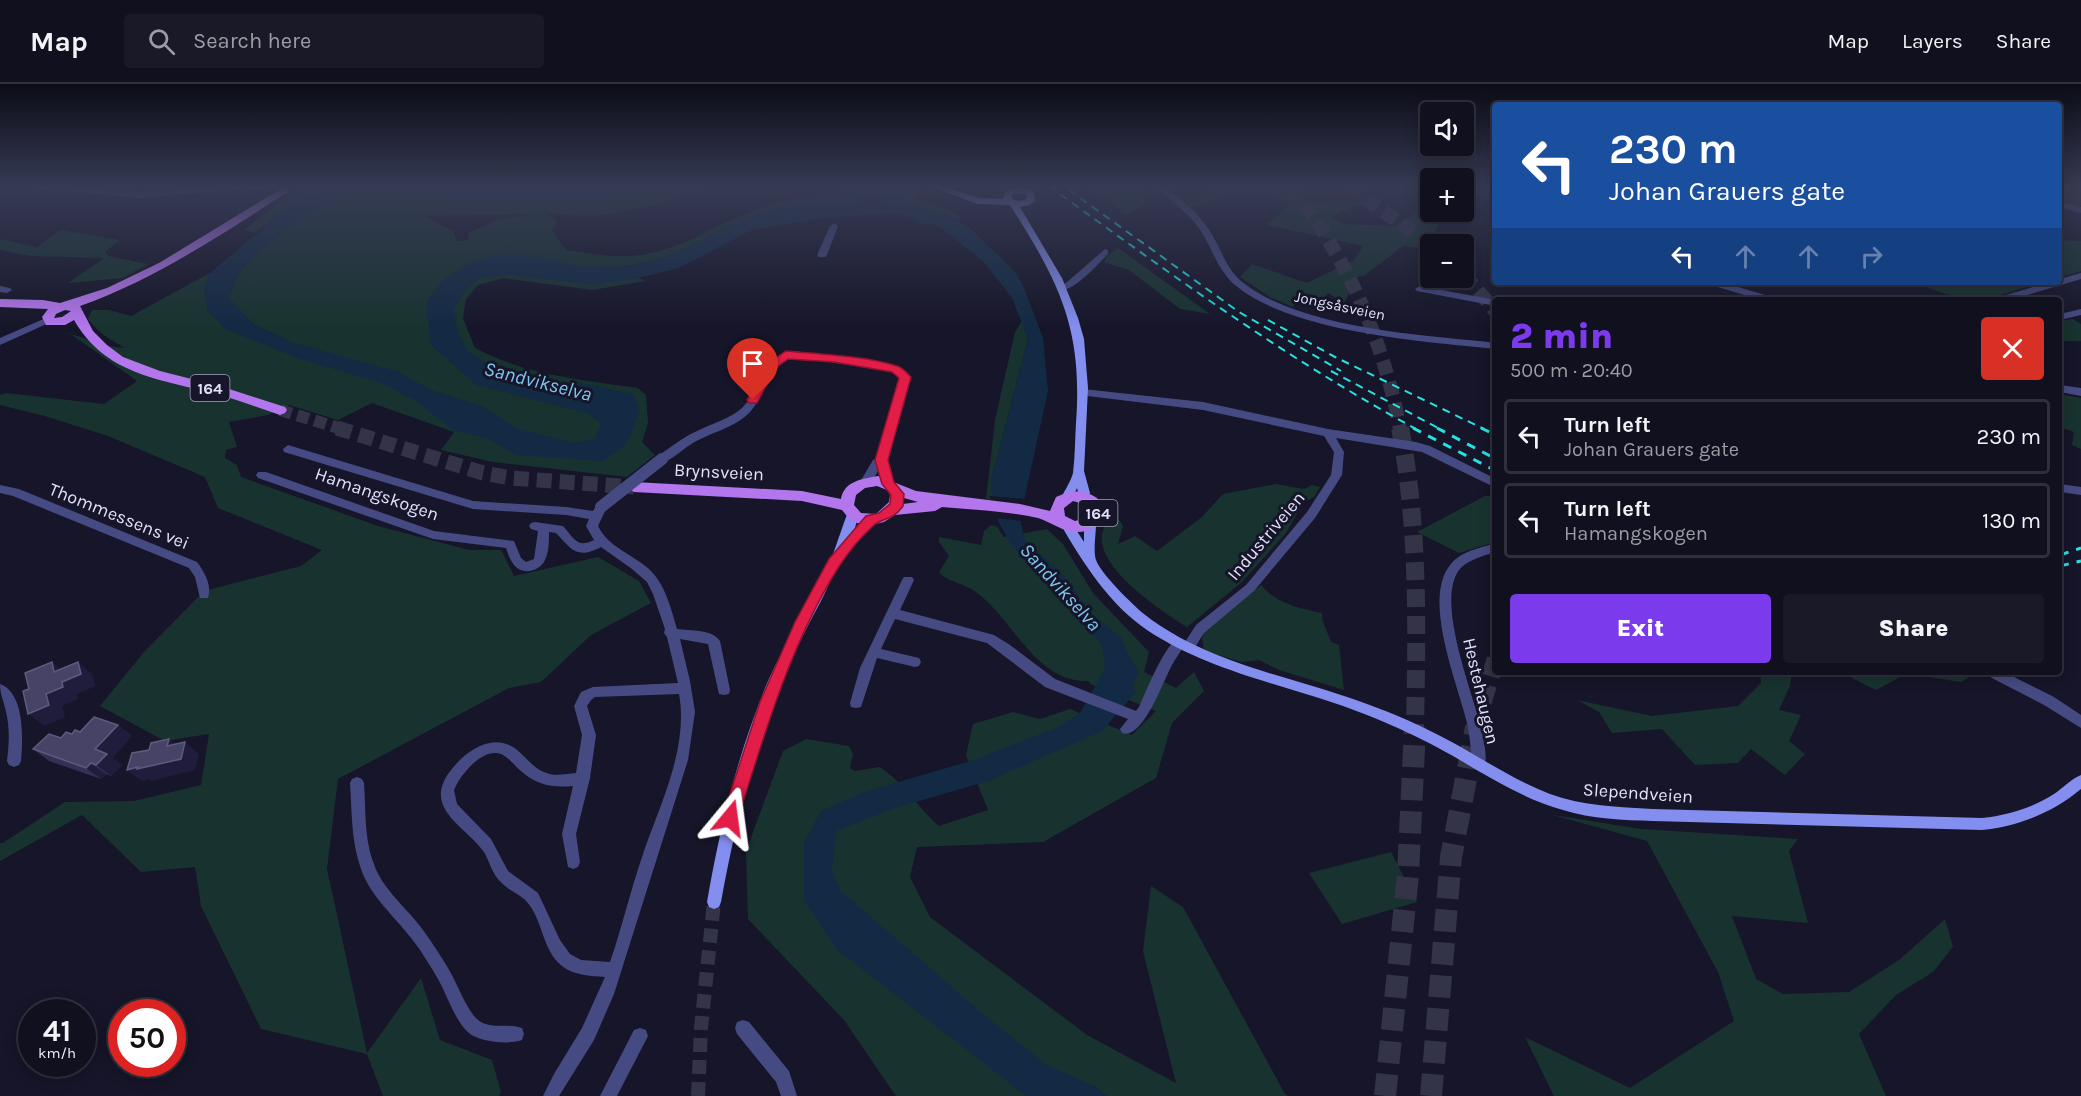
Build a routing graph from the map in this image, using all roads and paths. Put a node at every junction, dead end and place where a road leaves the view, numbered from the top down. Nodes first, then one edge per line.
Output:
1 (213, 233) edge
2 (831, 233) edge
3 (1035, 233) edge
4 (1205, 233) edge
5 (1105, 252) dead end
6 (822, 255) dead end
7 (2081, 276) edge
8 (2062, 282) edge
9 (1721, 285) edge
10 (2050, 285) edge
11 (1062, 288) junction
12 (1420, 289) dead end
13 (1762, 297) edge
14 (2009, 297) edge
15 (1492, 302) edge
16 (0, 303) edge
17 (19, 304) junction
18 (71, 309) junction
19 (2081, 312) edge
20 (2062, 317) edge
21 (53, 320) junction
22 (92, 338) junction
23 (5, 340) edge
24 (1492, 345) edge
25 (2062, 388) edge
26 (2081, 392) edge
27 (1083, 393) junction
28 (280, 410) tunnel mouth
29 (1328, 433) junction
30 (288, 449) dead end
31 (882, 460) junction
32 (262, 475) dead end
33 (1078, 475) junction
34 (866, 482) junction
35 (1492, 482) edge
36 (634, 487) tunnel mouth
37 (891, 487) junction
38 (2062, 488) edge
39 (0, 489) edge
40 (852, 490) junction
41 (2081, 491) edge
42 (802, 496) junction
43 (1084, 497) junction
44 (959, 504) junction
45 (850, 510) junction
46 (894, 510) junction
47 (1058, 511) junction
48 (598, 512) junction
49 (871, 519) junction
50 (1090, 524) junction
51 (600, 542) junction
52 (1492, 549) edge
53 (1090, 557) junction
54 (834, 562) junction
55 (908, 580) dead end
56 (204, 595) dead end
57 (891, 613) junction
58 (670, 633) junction
59 (1183, 646) junction
60 (873, 652) junction
61 (915, 662) dead end
62 (1998, 675) edge
63 (684, 688) junction
64 (0, 689) edge
65 (724, 690) dead end
66 (856, 702) dead end
67 (1133, 716) junction
68 (2081, 722) edge
69 (1127, 729) dead end
70 (14, 761) dead end
71 (1479, 764) junction
72 (583, 778) junction
73 (2081, 781) edge
74 (357, 783) dead end
75 (573, 862) dead end
76 (714, 902) tunnel mouth
77 (613, 970) junction
78 (743, 1028) dead end
79 (516, 1034) dead end
80 (640, 1036) dead end
81 (551, 1096) edge
82 (608, 1096) edge
83 (789, 1096) edge

1 - 18 main road
2 - 6 street
3 - 11 main road
4 - 24 street, Jongsåsveien
5 - 11 street
7 - 8 street
9 - 13 street
10 - 14 street
11 - 27 main road
12 - 15 street
16 - 17 main road, 164
17 - 18 main road, 164
17 - 21 main road, 164
18 - 21 main road
18 - 21 main road
18 - 22 main road, 164
19 - 20 street
21 - 22 main road, 164
21 - 23 street
22 - 28 main road, 164
25 - 26 street
27 - 29 street
27 - 33 main road
29 - 35 street
29 - 59 street, Industriveien
30 - 48 street, Hamangskogen
31 - 34 street
31 - 37 street
31 - 48 street, bridge
32 - 51 street, Hamangskogen
33 - 43 main road
33 - 47 main road
34 - 37 main road, 164
34 - 40 main road
36 - 42 main road, Brynsveien
37 - 44 main road, 164
37 - 46 main road
38 - 41 street
39 - 56 street, Thommessens vei
40 - 42 main road, Brynsveien
40 - 45 main road
42 - 45 main road, Brynsveien
43 - 47 main road, 164
43 - 50 main road, 164
44 - 46 main road, 164
44 - 47 main road, 164
45 - 49 main road
45 - 54 main road
46 - 49 main road, 164
47 - 50 main road, 164
47 - 53 main road
48 - 51 street
49 - 54 main road
50 - 53 main road
51 - 58 street
52 - 71 street, Hestehaugen
53 - 59 main road
54 - 76 main road
55 - 57 street
57 - 60 street
57 - 67 street
58 - 63 street
58 - 65 street
59 - 67 street, Industriveien
59 - 71 main road, Slependveien
60 - 61 street
60 - 66 street
62 - 68 street
63 - 72 street
63 - 77 street
64 - 70 street
67 - 69 street, Industriveien
71 - 73 main road, Slependveien
72 - 75 street
72 - 77 street
74 - 79 street
77 - 81 street
78 - 83 street
80 - 82 street

